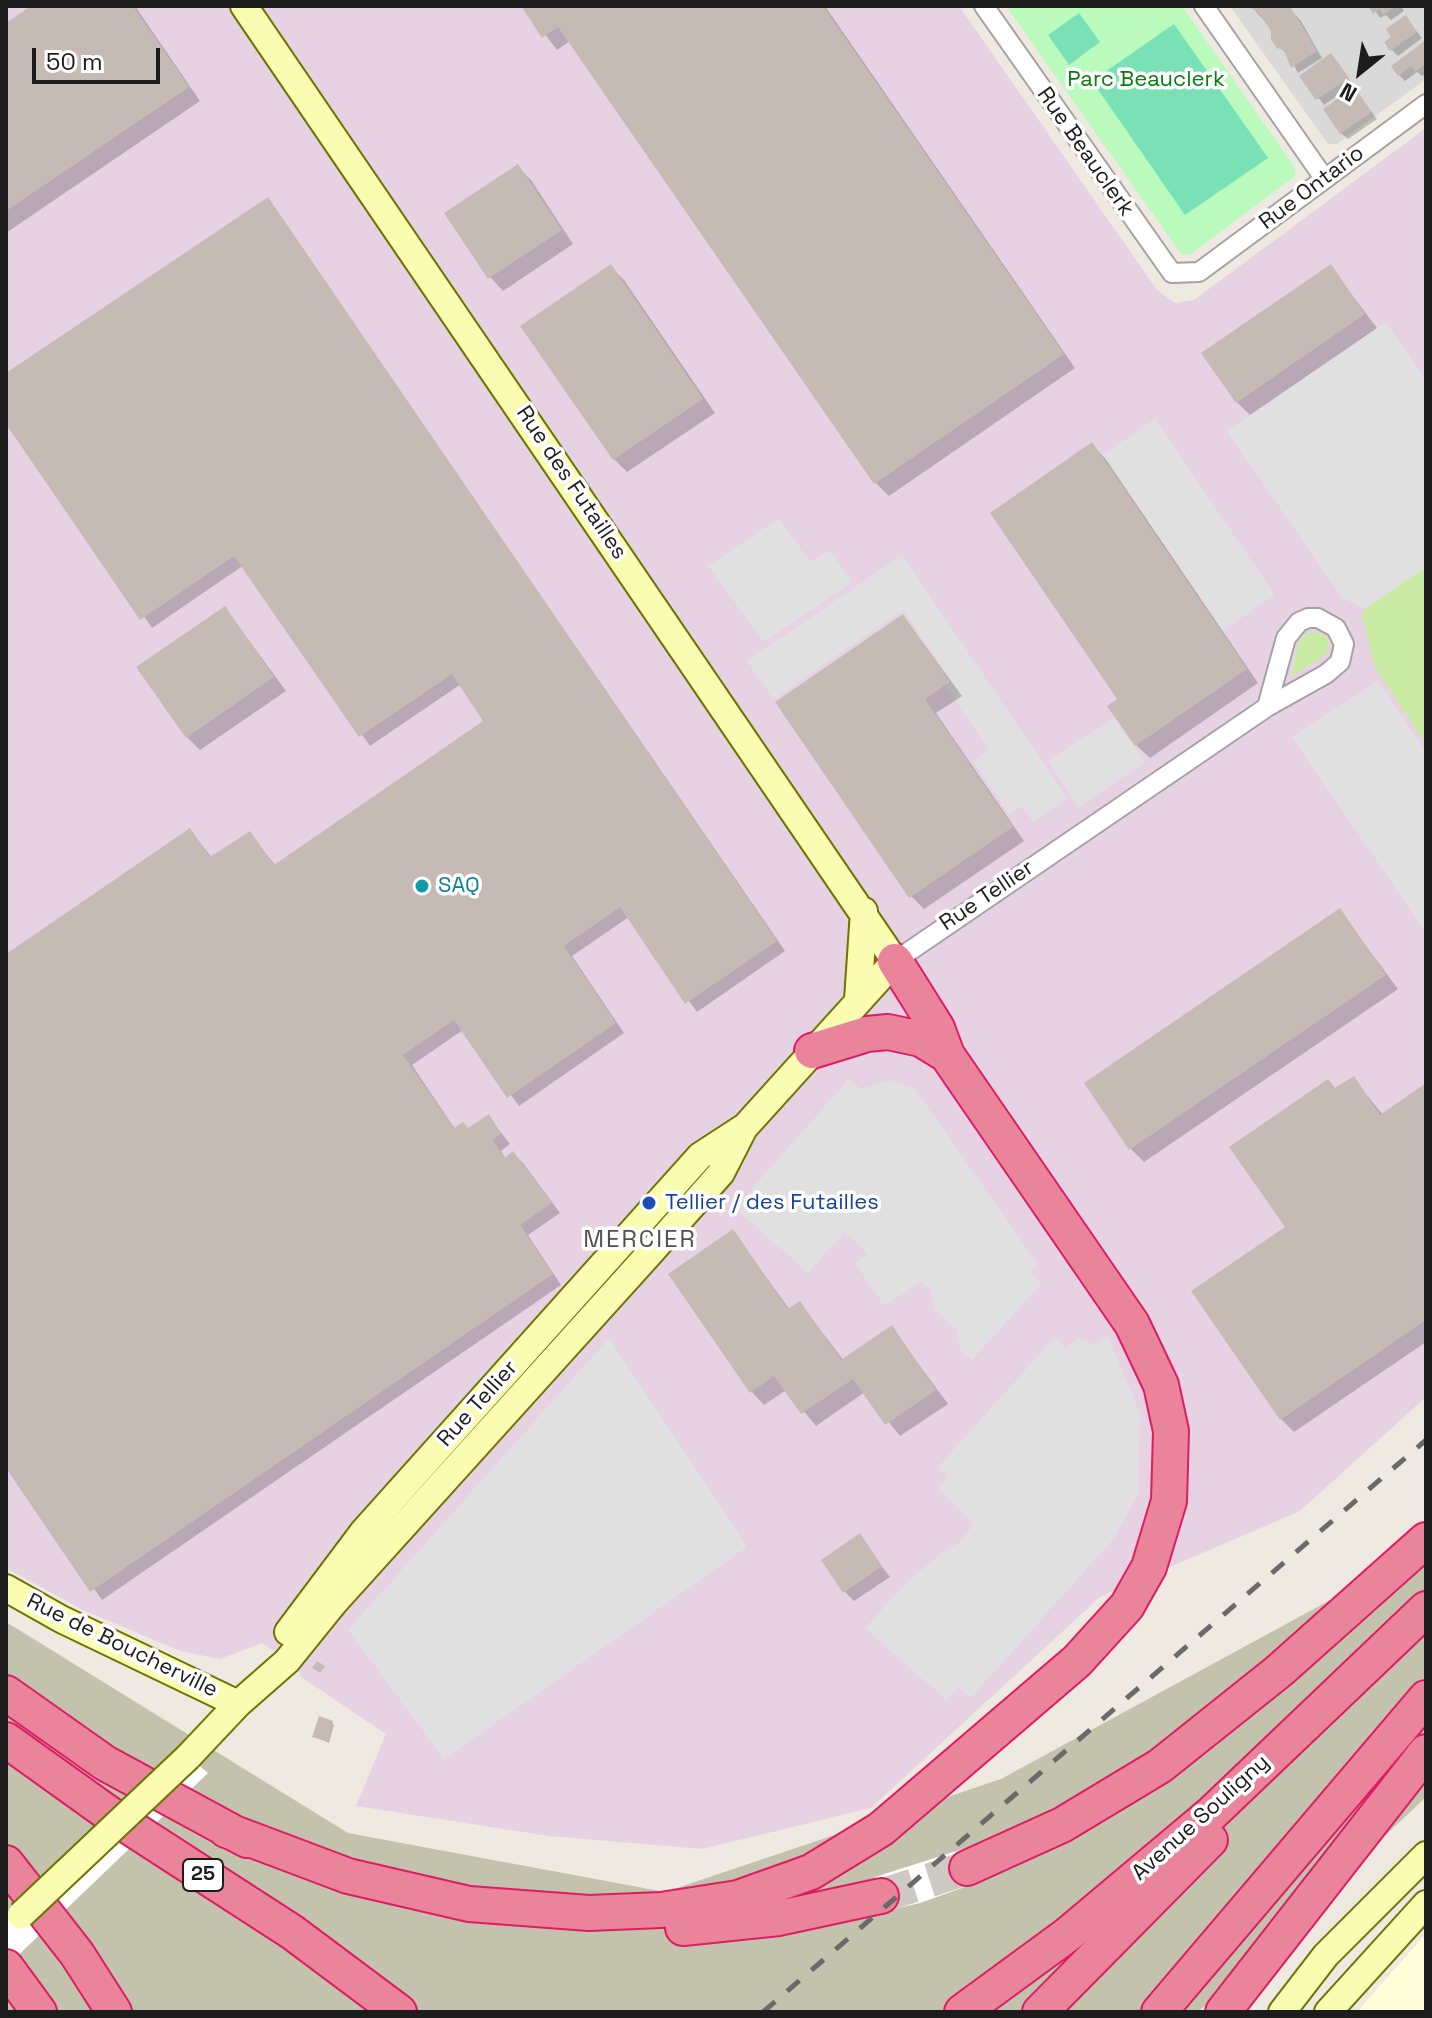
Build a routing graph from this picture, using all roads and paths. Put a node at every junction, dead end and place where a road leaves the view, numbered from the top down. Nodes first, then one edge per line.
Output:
1 (244, 6) edge
2 (984, 6) edge
3 (1204, 6) edge
4 (1426, 104) edge
5 (1324, 178) junction
6 (1199, 272) joint
7 (1267, 707) junction
8 (864, 911) junction
9 (895, 961) junction
10 (858, 1000) junction
11 (812, 1051) junction
12 (947, 1055) junction
13 (1426, 1540) edge
14 (6, 1588) edge
15 (1426, 1609) edge
16 (1426, 1615) edge
17 (6, 1693) edge
18 (1426, 1698) edge
19 (238, 1704) junction
20 (6, 1740) edge
21 (1426, 1752) edge
22 (226, 1830) junction
23 (1426, 1855) edge
24 (6, 1863) edge
25 (967, 1868) tunnel mouth
26 (881, 1896) tunnel mouth
27 (1426, 1904) edge
28 (6, 1929) edge
29 (6, 1967) edge
30 (39, 2012) edge
31 (114, 2012) edge
32 (399, 2012) edge
33 (962, 2012) edge
34 (1040, 2012) edge
35 (1159, 2012) edge
36 (1223, 2012) edge
37 (1282, 2012) edge
38 (1328, 2012) edge

1 - 8 street, Rue des Futailles
2 - 6 street, Rue Beauclerk
3 - 5 street
4 - 5 street, Rue Ontario
5 - 6 street, Rue Ontario
7 - 7 street, Rue Tellier
7 - 9 street, Rue Tellier
8 - 9 street, Rue des Futailles
8 - 10 street
9 - 10 street, Rue Tellier
9 - 12 highway
10 - 11 street, Rue Tellier
11 - 12 highway
11 - 19 street, Rue Tellier
12 - 22 highway
13 - 25 highway
14 - 19 street, Rue de Boucherville
15 - 33 highway, Avenue Souligny
16 - 34 highway
17 - 22 highway
18 - 35 highway
19 - 28 street, Rue Tellier, bridge
20 - 32 highway, 25
21 - 36 highway
22 - 26 highway
23 - 37 street
24 - 31 highway
27 - 38 street
29 - 30 highway

